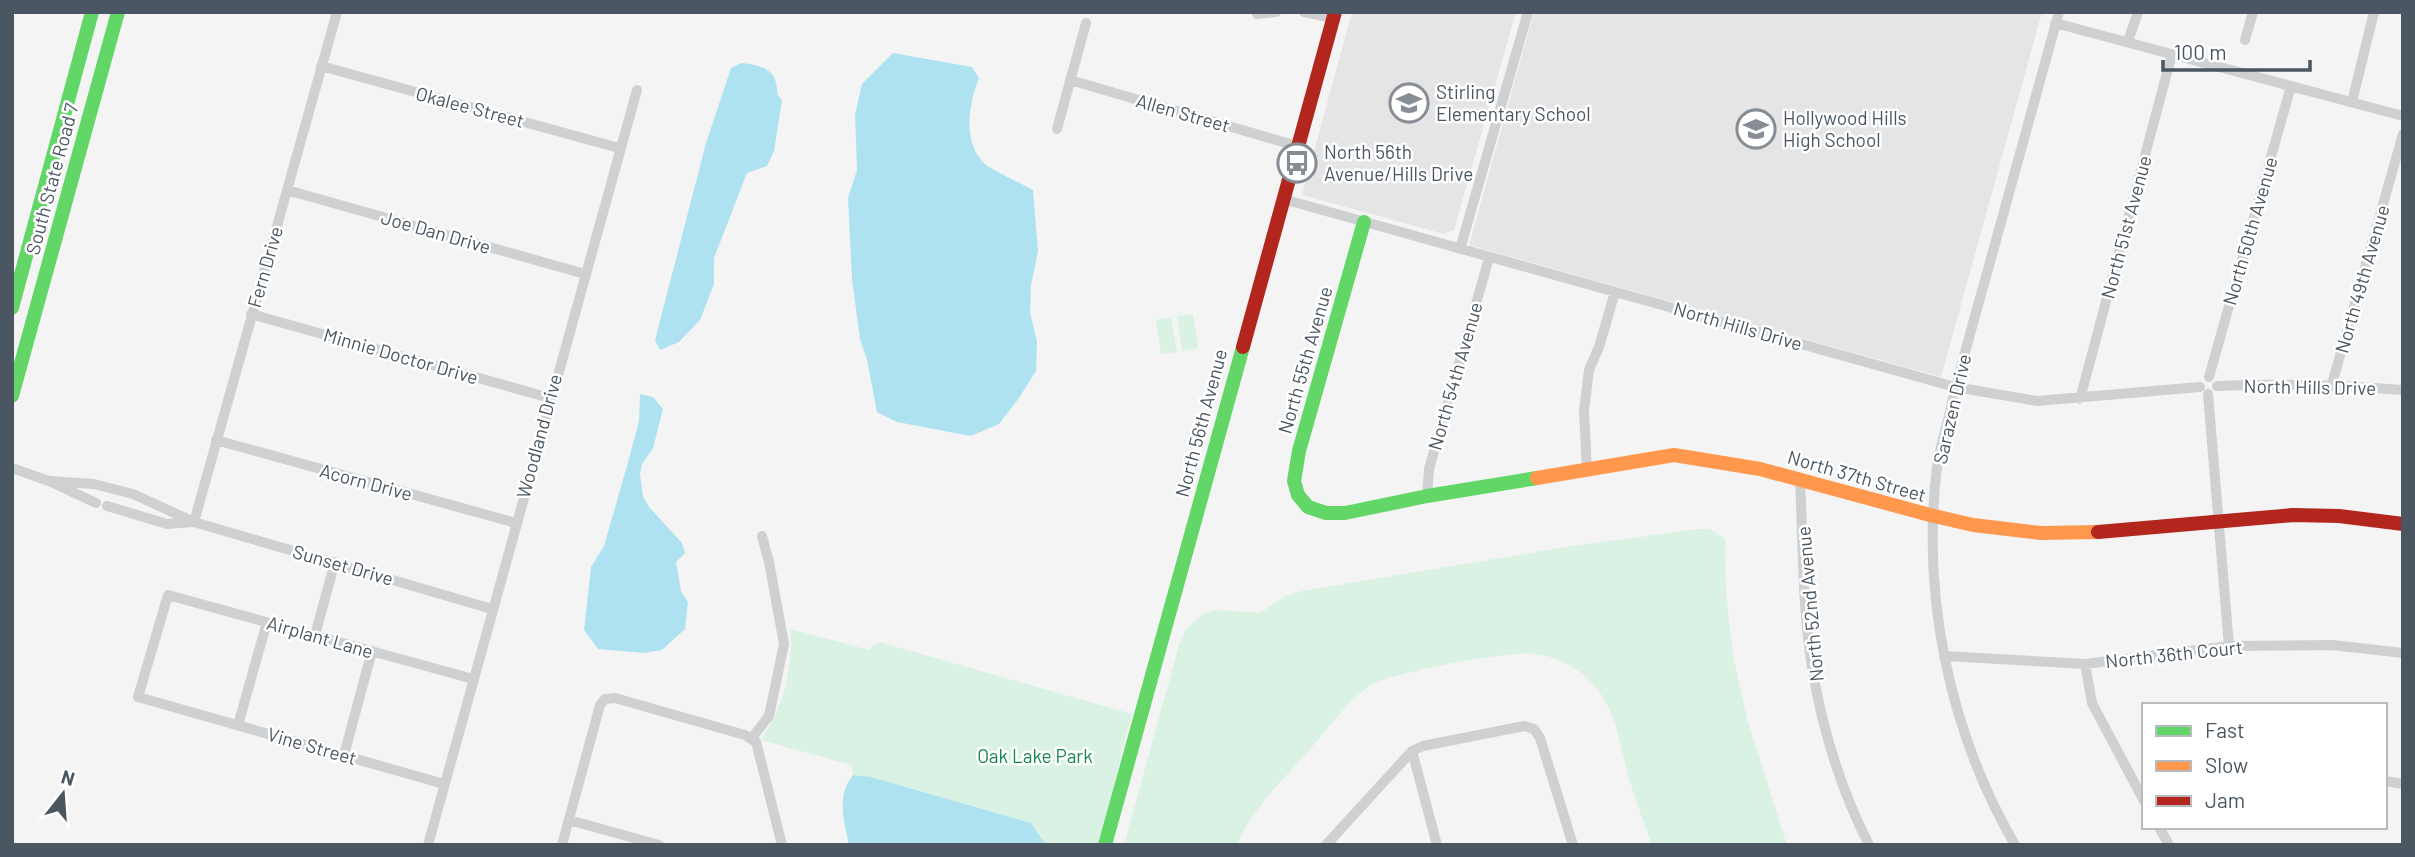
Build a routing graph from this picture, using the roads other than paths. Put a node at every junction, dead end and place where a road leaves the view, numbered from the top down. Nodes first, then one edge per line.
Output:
1 (93, 12) edge
2 (118, 12) edge
3 (337, 12) edge
4 (1276, 12) edge
5 (1304, 12) edge
6 (1528, 12) edge
7 (2059, 12) edge
8 (2138, 12) edge
9 (2253, 12) edge
10 (2374, 12) edge
11 (1257, 14) dead end
12 (1334, 15) edge
13 (1086, 23) dead end
14 (2056, 23) junction
15 (2245, 40) dead end
16 (2128, 41) junction
17 (2172, 54) junction
18 (321, 66) junction
19 (1070, 80) junction
20 (2291, 86) junction
21 (636, 90) dead end
22 (2352, 102) junction
23 (2403, 116) edge
24 (1056, 129) dead end
25 (2403, 134) edge
26 (1297, 146) junction
27 (620, 148) junction
28 (56, 150) junction
29 (72, 182) junction
30 (287, 190) junction
31 (1283, 199) junction
32 (1364, 222) junction
33 (1461, 249) junction
34 (1489, 258) junction
35 (585, 274) junction
36 (1615, 292) junction
37 (12, 308) edge
38 (251, 314) junction
39 (2209, 377) junction
40 (2332, 384) junction
41 (2217, 386) junction
42 (1955, 387) junction
43 (2403, 390) edge
44 (2204, 391) junction
45 (12, 396) edge
46 (550, 398) junction
47 (2080, 399) junction
48 (216, 440) junction
49 (12, 468) edge
50 (1587, 470) junction
51 (1800, 480) junction
52 (49, 481) junction
53 (123, 492) junction
54 (1427, 496) junction
55 (96, 503) dead end
56 (107, 506) dead end
57 (1308, 506) joint
58 (119, 509) junction
59 (1933, 518) junction
60 (2220, 520) junction
61 (194, 522) junction
62 (516, 523) junction
63 (2403, 524) edge
64 (762, 536) dead end
65 (335, 562) junction
66 (492, 609) junction
67 (267, 622) junction
68 (315, 635) junction
69 (2230, 646) junction
70 (372, 651) junction
71 (2403, 653) edge
72 (1944, 656) junction
73 (2085, 664) junction
74 (473, 679) junction
75 (138, 697) joint
76 (238, 725) junction
77 (753, 740) junction
78 (1412, 751) junction
79 (344, 755) junction
80 (444, 784) junction
81 (2142, 794) edge
82 (569, 820) junction
83 (2160, 829) edge
84 (428, 845) edge
85 (562, 845) edge
86 (659, 845) edge
87 (782, 845) edge
88 (1105, 845) edge
89 (1326, 845) edge
90 (1437, 845) edge
91 (1573, 845) edge
92 (1869, 845) edge
93 (2015, 845) edge
94 (2169, 845) edge

1 - 28 street, South State Road 7
2 - 29 street, South State Road 7
3 - 18 street, Fern Drive
4 - 11 street
5 - 12 street
6 - 33 street
7 - 14 street, Sarazen Drive
8 - 16 street
9 - 15 street
10 - 22 street
12 - 26 street, North 56th Avenue
13 - 19 street
14 - 16 street
14 - 42 street, Sarazen Drive
16 - 17 street
17 - 20 street
17 - 47 street, North 51st Avenue
18 - 27 street, Okalee Street
18 - 30 street, Fern Drive
19 - 24 street
19 - 26 street, Allen Street
20 - 22 street
20 - 39 street, North 50th Avenue
21 - 27 street, Woodland Drive
22 - 23 street
25 - 40 street, North 49th Avenue
26 - 31 street, North 56th Avenue
27 - 35 street, Woodland Drive
28 - 29 street
28 - 37 street, South State Road 7
29 - 45 street, South State Road 7
30 - 35 street, Joe Dan Drive
30 - 38 street, Fern Drive
31 - 32 street, North Hills Drive
31 - 88 street, North 56th Avenue
32 - 33 street, North Hills Drive
32 - 57 street, North 55th Avenue
33 - 34 street, North Hills Drive
34 - 36 street, North Hills Drive
34 - 54 street, North 54th Avenue
35 - 46 street, Woodland Drive
36 - 42 street, North Hills Drive
36 - 50 street
38 - 46 street, Minnie Doctor Drive
38 - 48 street, Fern Drive
39 - 41 street
39 - 44 street
40 - 41 street, North Hills Drive
40 - 43 street, North Hills Drive
41 - 44 street
42 - 47 street, North Hills Drive
42 - 59 street, Sarazen Drive
44 - 47 street, North Hills Drive
44 - 60 street
46 - 62 street, Woodland Drive
48 - 61 street, Fern Drive
48 - 62 street, Acorn Drive
49 - 52 street, Sunset Drive
50 - 51 street, North 37th Street
50 - 54 street, North 37th Street
51 - 59 street, North 37th Street
51 - 92 street, North 52nd Avenue
52 - 53 street, Sunset Drive
52 - 55 street, Sunset Drive
53 - 58 street
53 - 61 street, Sunset Drive
54 - 57 street, North 37th Street
56 - 58 street, Sunset Drive
58 - 61 street, Sunset Drive
59 - 60 street, North 37th Street
59 - 72 street, Sarazen Drive
60 - 63 street, North 37th Street
60 - 69 street
61 - 65 street, Sunset Drive
62 - 66 street, Woodland Drive
64 - 77 street
65 - 66 street, Sunset Drive
65 - 68 street
66 - 74 street, Woodland Drive
67 - 68 street, Airplant Lane
67 - 75 street, Airplant Lane
67 - 76 street
68 - 70 street, Airplant Lane
69 - 71 street, North 36th Court
69 - 73 street, North 36th Court
70 - 74 street, Airplant Lane
70 - 79 street
72 - 73 street, North 36th Court
72 - 93 street, Sarazen Drive
73 - 81 street
74 - 80 street, Woodland Drive
75 - 76 street, Vine Street
76 - 79 street, Vine Street
77 - 82 street
77 - 87 street
78 - 89 street
78 - 90 street
78 - 91 street
79 - 80 street, Vine Street
80 - 84 street
82 - 85 street
82 - 86 street
83 - 94 street

